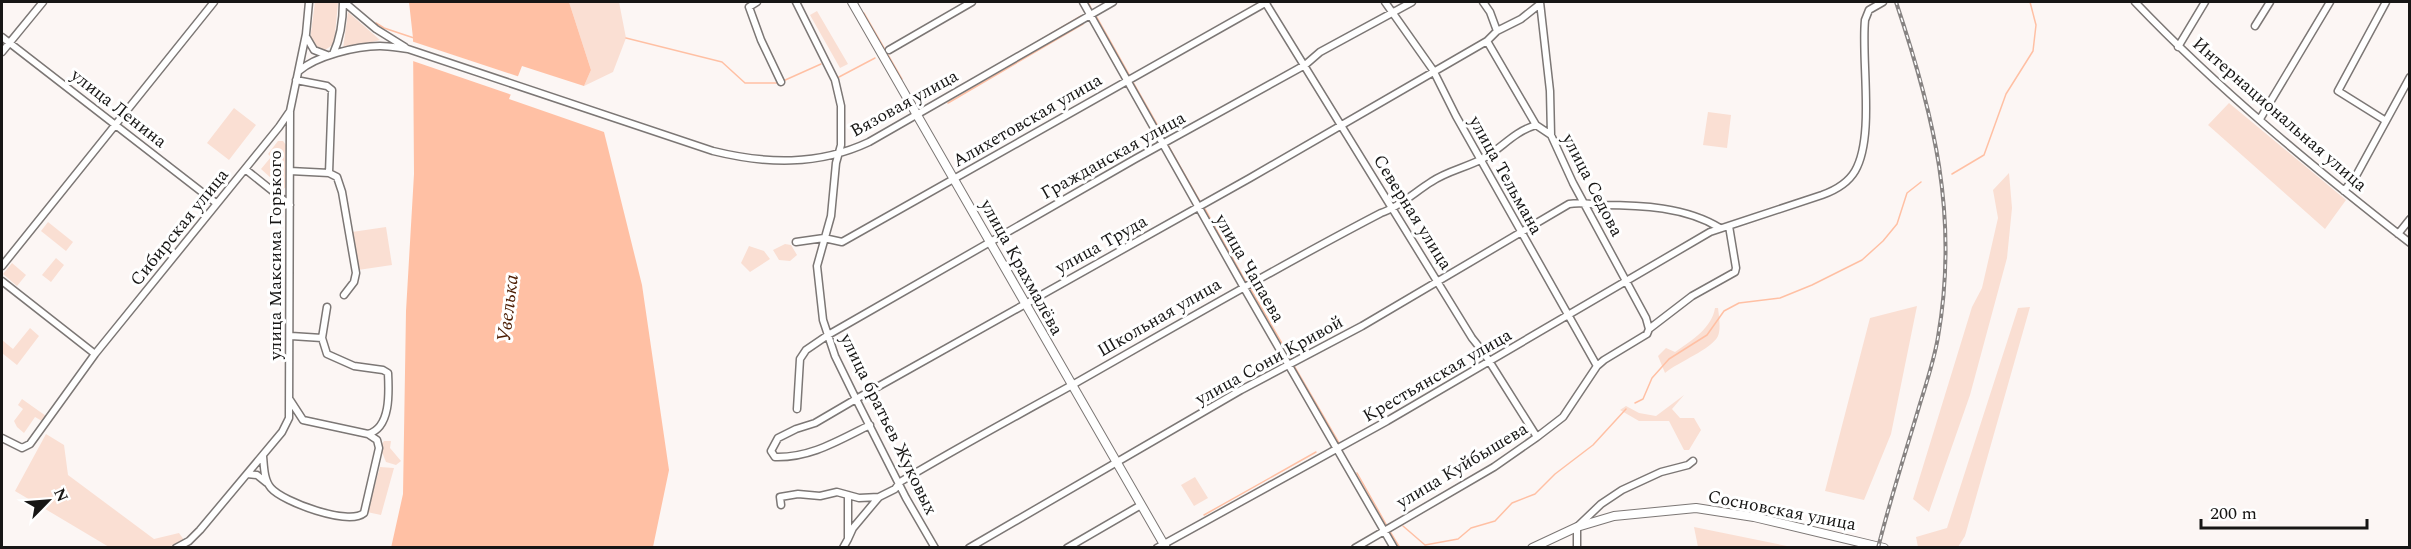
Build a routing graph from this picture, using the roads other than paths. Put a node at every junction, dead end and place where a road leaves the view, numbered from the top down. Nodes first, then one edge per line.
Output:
1 (43, 2) edge
2 (214, 2) edge
3 (309, 2) edge
4 (343, 2) edge
5 (758, 2) edge
6 (796, 2) edge
7 (852, 2) edge
8 (972, 2) edge
9 (1083, 2) edge
10 (1113, 2) edge
11 (1266, 2) edge
12 (1385, 2) edge
13 (1412, 2) edge
14 (1483, 2) edge
15 (1883, 2) edge
16 (2135, 2) edge
17 (2205, 2) edge
18 (2270, 2) edge
19 (2330, 2) edge
20 (2386, 2) edge
21 (1540, 3) edge
22 (1393, 12) junction
23 (1090, 15) junction
24 (2255, 26) dead end
25 (1497, 31) junction
26 (306, 34) junction
27 (2, 38) edge
28 (1486, 41) junction
29 (9, 43) junction
30 (2178, 46) junction
31 (408, 49) junction
32 (889, 50) dead end
33 (2, 52) edge
34 (332, 55) junction
35 (1305, 65) junction
36 (1434, 70) junction
37 (299, 71) junction
38 (2409, 77) edge
39 (1127, 79) junction
40 (296, 80) junction
41 (781, 82) dead end
42 (290, 111) junction
43 (917, 115) junction
44 (2260, 119) junction
45 (2386, 122) junction
46 (116, 124) junction
47 (1342, 125) junction
48 (1536, 125) junction
49 (1551, 135) junction
50 (1164, 144) junction
51 (839, 154) junction
52 (1482, 159) junction
53 (245, 170) junction
54 (290, 171) junction
55 (329, 172) junction
56 (955, 179) junction
57 (2344, 190) junction
58 (1584, 202) junction
59 (216, 203) junction
60 (290, 205) junction
61 (1198, 207) junction
62 (1393, 209) junction
63 (2409, 219) edge
64 (1729, 226) junction
65 (1720, 228) junction
66 (1521, 231) junction
67 (2398, 234) junction
68 (824, 238) junction
69 (796, 242) dead end
70 (990, 242) junction
71 (2409, 243) edge
72 (2, 266) edge
73 (1438, 281) junction
74 (2, 282) edge
75 (1625, 282) junction
76 (1242, 286) junction
77 (344, 295) dead end
78 (1025, 304) junction
79 (327, 307) dead end
80 (1569, 316) junction
81 (1646, 318) junction
82 (1660, 322) junction
83 (1649, 329) junction
84 (828, 335) junction
85 (291, 336) junction
86 (322, 338) junction
87 (95, 354) junction
88 (1489, 362) junction
89 (1288, 364) junction
90 (1598, 366) junction
91 (1071, 385) junction
92 (290, 399) junction
93 (856, 399) junction
94 (797, 409) dead end
95 (303, 420) junction
96 (288, 423) junction
97 (870, 425) junction
98 (1531, 428) junction
99 (1544, 432) junction
100 (368, 434) junction
101 (1537, 437) junction
102 (2, 438) edge
103 (1338, 449) junction
104 (263, 456) junction
105 (1693, 460) dead end
106 (1117, 463) junction
107 (895, 473) junction
108 (248, 474) junction
109 (900, 482) junction
110 (267, 483) junction
111 (895, 489) junction
112 (848, 495) junction
113 (879, 497) junction
114 (781, 505) dead end
115 (1141, 505) junction
116 (1577, 527) junction
117 (1385, 531) junction
118 (848, 539) junction
119 (1162, 546) edge
120 (1879, 546) edge
121 (176, 548) edge
122 (843, 548) edge
123 (935, 548) edge
124 (969, 548) edge
125 (1067, 548) edge
126 (1355, 548) edge
127 (1394, 548) edge
128 (1532, 548) edge
129 (1577, 548) edge

1 - 29 street
2 - 46 street
3 - 26 street, Сибирская улица
4 - 31 street
4 - 34 street
5 - 41 street
6 - 51 street, улица братьев Жуковых
7 - 43 main road, улица Крахмалёва
8 - 32 street
9 - 23 street, улица Чапаева
10 - 23 street, Вязовая улица
11 - 35 street, Северная улица
11 - 39 street, Алихетовская улица
12 - 22 street, улица Тельмана
13 - 22 street, Гражданская улица
14 - 25 street
15 - 64 street, Крестьянская улица
16 - 30 street, Интернациональная улица
17 - 30 street
18 - 24 street
19 - 44 street
20 - 45 street
21 - 25 street, улица Труда
21 - 49 street
22 - 35 street, Гражданская улица
22 - 36 street, улица Тельмана
23 - 39 street, улица Чапаева
23 - 43 street, Вязовая улица
25 - 28 street, улица Труда
26 - 34 street
26 - 37 street, Сибирская улица
27 - 29 street, улица Ленина
28 - 36 street, улица Труда
28 - 48 street, улица Седова
29 - 33 street
29 - 46 street, улица Ленина
30 - 44 street, Интернациональная улица
31 - 34 street
31 - 51 street, Вязовая улица
34 - 37 street
35 - 47 street, Северная улица
35 - 50 street, Гражданская улица
36 - 47 street, улица Труда
36 - 52 street, улица Тельмана
37 - 40 street, Сибирская улица
38 - 45 street
39 - 50 street, улица Чапаева
39 - 56 street, Алихетовская улица
40 - 42 street, Сибирская улица
40 - 55 street
42 - 53 street, Сибирская улица
42 - 54 street, улица Максима Горького
43 - 51 street, Вязовая улица
43 - 56 main road, улица Крахмалёва
44 - 57 street, Интернациональная улица
45 - 57 street
46 - 59 street, улица Ленина
46 - 72 street
47 - 61 street, улица Труда
47 - 62 street, Северная улица
48 - 49 street, улица Седова
48 - 52 street, Школьная улица
49 - 58 street, улица Седова
50 - 61 street, улица Чапаева
50 - 70 street, Гражданская улица
51 - 68 street, улица братьев Жуковых
52 - 62 street, Школьная улица
52 - 66 street, улица Тельмана
53 - 59 street, Сибирская улица
53 - 60 street
54 - 55 street
54 - 60 street, улица Максима Горького
55 - 77 street
56 - 68 street, Алихетовская улица
56 - 70 main road, улица Крахмалёва
57 - 67 street, Интернациональная улица
58 - 65 street
58 - 66 street, улица Сони Кривой
58 - 75 street, улица Седова
59 - 87 street, Сибирская улица
60 - 85 street, улица Максима Горького
61 - 76 street, улица Чапаева
61 - 78 street, улица Труда
62 - 73 street, Северная улица
62 - 76 street, Школьная улица
63 - 67 street
64 - 65 street, Крестьянская улица
64 - 82 street, улица Куйбышева
65 - 75 street, Крестьянская улица
66 - 73 street, улица Сони Кривой
66 - 80 street, улица Тельмана
67 - 71 street, Интернациональная улица
68 - 69 street, Алихетовская улица
68 - 84 street, улица братьев Жуковых
70 - 78 main road, улица Крахмалёва
70 - 84 street, Гражданская улица
73 - 88 street, Северная улица
73 - 89 street, улица Сони Кривой
74 - 87 street
75 - 80 street, Крестьянская улица
75 - 81 street, улица Седова
76 - 89 street, улица Чапаева
76 - 91 street, Школьная улица
78 - 91 main road, улица Крахмалёва
78 - 93 street, улица Труда
79 - 86 street
80 - 88 street, Крестьянская улица
80 - 90 street, улица Тельмана
81 - 82 street
81 - 83 street, улица Седова
82 - 83 street, улица Куйбышева
83 - 90 street, улица Куйбышева
84 - 93 street, улица братьев Жуковых
84 - 94 street, Гражданская улица
85 - 86 street
85 - 92 street, улица Максима Горького
86 - 100 street
87 - 102 street, Сибирская улица
88 - 98 street, Северная улица
88 - 103 street, Крестьянская улица
89 - 103 street, улица Чапаева
89 - 106 street, улица Сони Кривой
90 - 99 street, улица Куйбышева
91 - 106 main road, улица Крахмалёва
91 - 109 street, Школьная улица
92 - 95 street
92 - 96 street, улица Максима Горького
93 - 97 street, улица братьев Жуковых
93 - 97 street, улица Труда
95 - 96 street
95 - 100 street
96 - 104 street
97 - 107 street, улица братьев Жуковых
98 - 99 street
98 - 101 street, Северная улица
99 - 101 street, улица Куйбышева
100 - 110 street
101 - 117 street, улица Куйбышева
103 - 117 street, улица Чапаева
103 - 119 street, Крестьянская улица
104 - 108 street
104 - 110 street
105 - 116 street, Сосновская улица
106 - 115 main road, улица Крахмалёва
106 - 124 street, улица Сони Кривой
107 - 109 street, улица братьев Жуковых
107 - 111 street
108 - 110 street
108 - 121 street
109 - 111 street, Школьная улица
109 - 123 street, улица братьев Жуковых
111 - 113 street, Школьная улица
112 - 113 street, Школьная улица
112 - 114 street, Школьная улица
112 - 118 street
113 - 118 street, Школьная улица
115 - 119 main road, улица Крахмалёва
115 - 125 street
116 - 120 main road, Сосновская улица
116 - 128 main road, Сосновская улица
116 - 129 street
117 - 126 street, улица Куйбышева
117 - 127 street, улица Чапаева
118 - 122 street, Школьная улица

